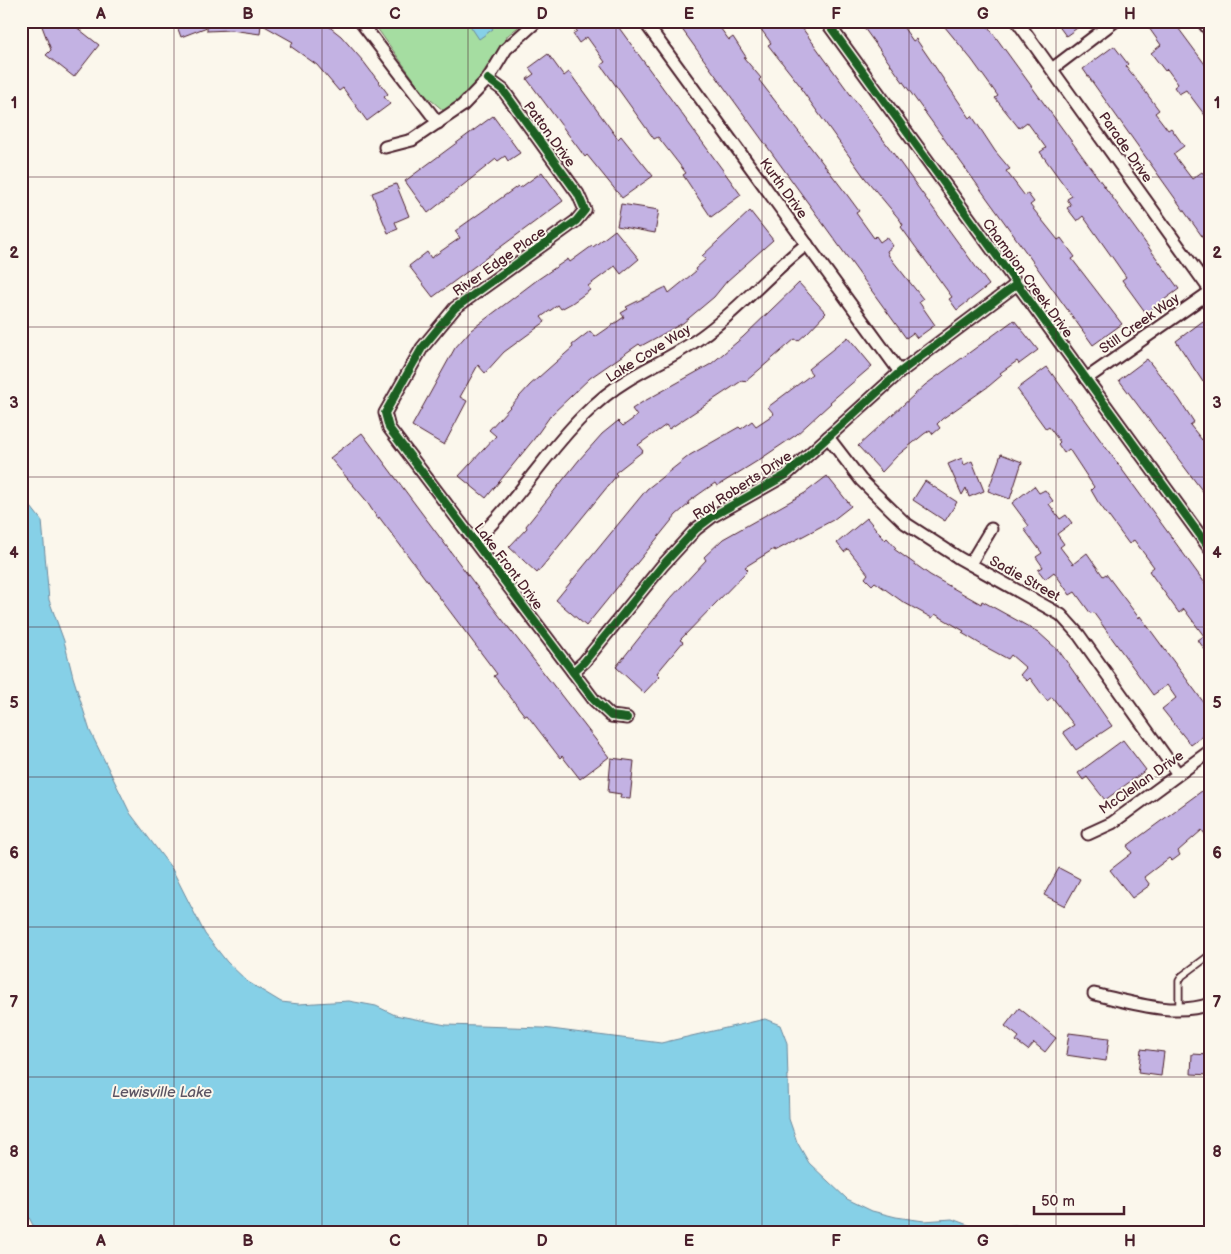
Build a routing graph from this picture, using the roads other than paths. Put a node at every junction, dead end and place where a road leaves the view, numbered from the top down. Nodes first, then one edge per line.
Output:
1 (360, 21) edge
2 (537, 21) edge
3 (644, 21) edge
4 (826, 21) edge
5 (1017, 21) edge
6 (1115, 21) edge
7 (1202, 21) edge
8 (1210, 31) edge
9 (1052, 69) junction
10 (488, 78) junction
11 (438, 123) junction
12 (385, 147) dead end
13 (585, 210) joint
14 (807, 244) junction
15 (1017, 284) junction
16 (1210, 291) edge
17 (900, 372) junction
18 (1086, 379) junction
19 (385, 413) joint
20 (828, 437) junction
21 (991, 529) dead end
22 (474, 541) junction
23 (1210, 549) edge
24 (970, 564) junction
25 (573, 672) junction
26 (627, 718) dead end
27 (1210, 751) edge
28 (1178, 774) junction
29 (1088, 834) dead end
30 (1210, 954) edge
31 (1094, 994) dead end
32 (1210, 1004) edge
33 (1179, 1008) junction

1 - 11 street
2 - 10 street
3 - 14 street, Kurth Drive
4 - 15 street, Champion Creek Drive
5 - 9 street, Parade Drive
6 - 9 street
7 - 8 street
9 - 16 street, Parade Drive
10 - 11 street
10 - 13 street, Patton Drive
11 - 12 street
13 - 19 street, River Edge Place
14 - 17 street, Kurth Drive
14 - 22 street, Lake Cove Way
15 - 17 street, Ray Roberts Drive
15 - 18 street, Champion Creek Drive
16 - 18 street, Still Creek Way
17 - 20 street, Ray Roberts Drive
18 - 23 street, Champion Creek Drive
19 - 22 street, Lake Front Drive
20 - 24 street, Sadie Street
20 - 25 street, Ray Roberts Drive
21 - 24 street
22 - 25 street, Lake Front Drive
24 - 28 street, Sadie Street
25 - 26 street, Lake Front Drive
27 - 28 street, McClellan Drive
28 - 29 street, McClellan Drive
30 - 33 lane
31 - 33 street
32 - 33 street

